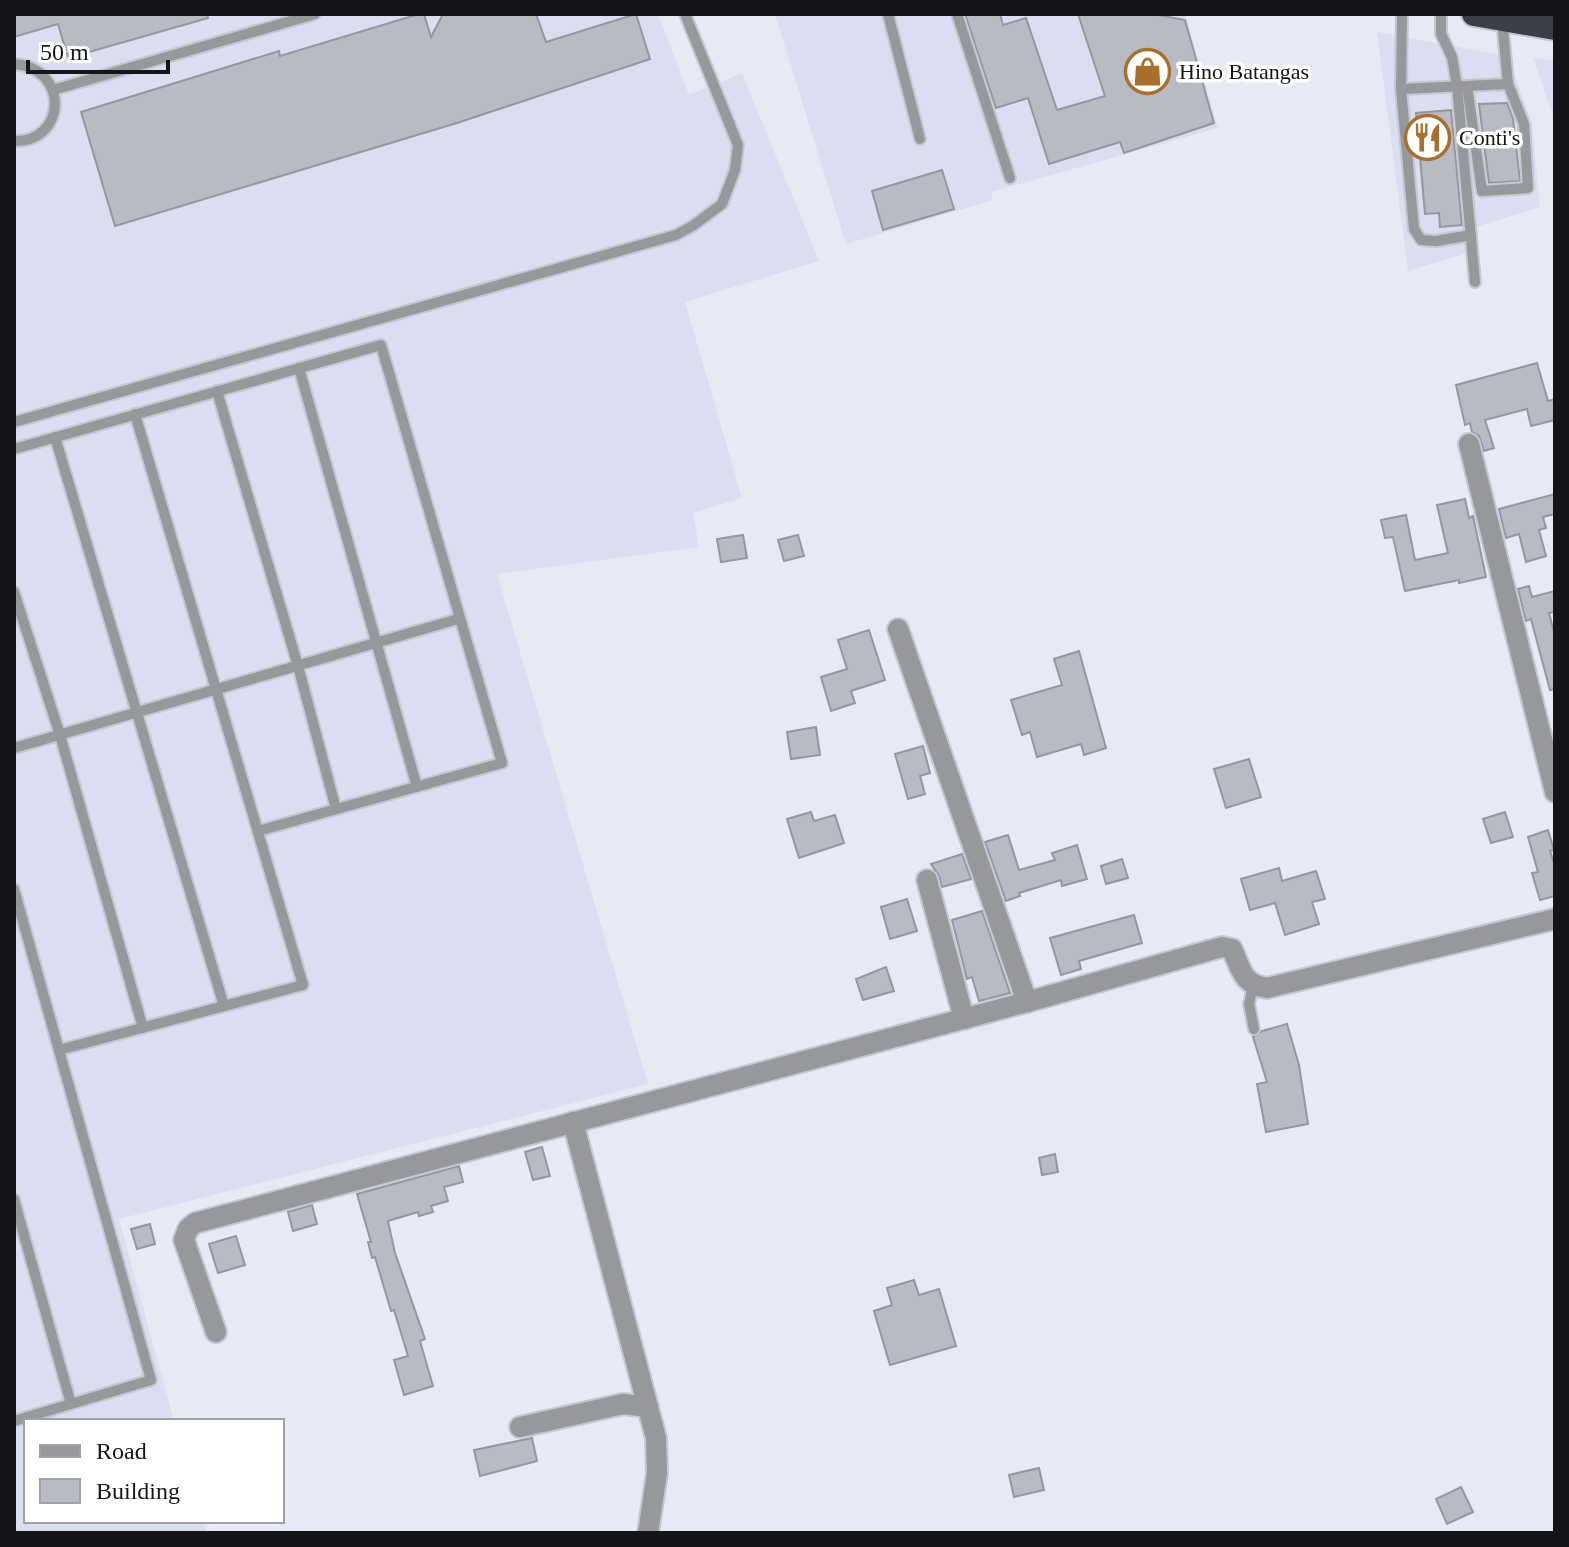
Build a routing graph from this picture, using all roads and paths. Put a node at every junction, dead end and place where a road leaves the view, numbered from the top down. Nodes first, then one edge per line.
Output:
1 (315, 14) edge
2 (685, 14) edge
3 (888, 14) edge
4 (957, 14) edge
5 (1402, 14) edge
6 (1441, 14) edge
7 (1474, 14) edge
8 (1502, 19) junction
9 (1555, 28) edge
10 (14, 64) edge
11 (1508, 84) junction
12 (1462, 86) junction
13 (1401, 89) junction
14 (53, 90) junction
15 (920, 139) dead end
16 (14, 141) edge
17 (1010, 178) dead end
18 (1471, 235) junction
19 (1475, 282) dead end
20 (299, 368) junction
21 (217, 391) junction
22 (135, 414) junction
23 (14, 422) edge
24 (55, 437) junction
25 (1469, 444) dead end
26 (14, 449) edge
27 (14, 592) edge
28 (458, 619) junction
29 (898, 629) dead end
30 (377, 643) junction
31 (298, 666) junction
32 (217, 689) junction
33 (137, 712) junction
34 (60, 735) junction
35 (14, 748) edge
36 (417, 787) junction
37 (1555, 792) edge
38 (336, 809) junction
39 (258, 831) junction
40 (927, 880) dead end
41 (14, 889) edge
42 (1555, 919) edge
43 (1253, 986) junction
44 (1027, 1002) junction
45 (224, 1006) junction
46 (964, 1019) junction
47 (143, 1028) junction
48 (1254, 1029) dead end
49 (59, 1050) junction
50 (573, 1122) junction
51 (14, 1199) edge
52 (216, 1332) dead end
53 (71, 1404) junction
54 (648, 1407) junction
55 (14, 1421) edge
56 (520, 1427) dead end
57 (648, 1533) edge

1 - 14 lane
2 - 23 lane
3 - 15 lane
4 - 17 lane
5 - 13 lane
6 - 12 lane
7 - 8 highway
8 - 9 highway
8 - 11 lane
10 - 14 lane
11 - 12 lane
11 - 12 lane
12 - 13 lane
12 - 18 lane
13 - 18 lane
14 - 16 lane
18 - 19 lane
20 - 21 lane
20 - 28 lane
20 - 30 lane
21 - 22 lane
21 - 31 lane
22 - 24 lane
22 - 32 lane
24 - 26 lane
24 - 33 lane
25 - 37 street
27 - 34 lane
28 - 30 lane
28 - 36 lane
29 - 44 street
30 - 31 lane
30 - 36 lane
31 - 32 lane
31 - 38 lane
32 - 33 lane
32 - 39 lane
33 - 34 lane
33 - 45 lane
34 - 35 lane
34 - 47 lane
36 - 38 lane
38 - 39 lane
39 - 45 lane
40 - 46 street
41 - 49 lane
42 - 43 street
43 - 44 street
43 - 48 lane
44 - 46 street
45 - 47 lane
46 - 50 street
47 - 49 lane
49 - 53 lane
50 - 52 street
50 - 54 street
51 - 53 lane
53 - 55 lane
54 - 56 street
54 - 57 street

